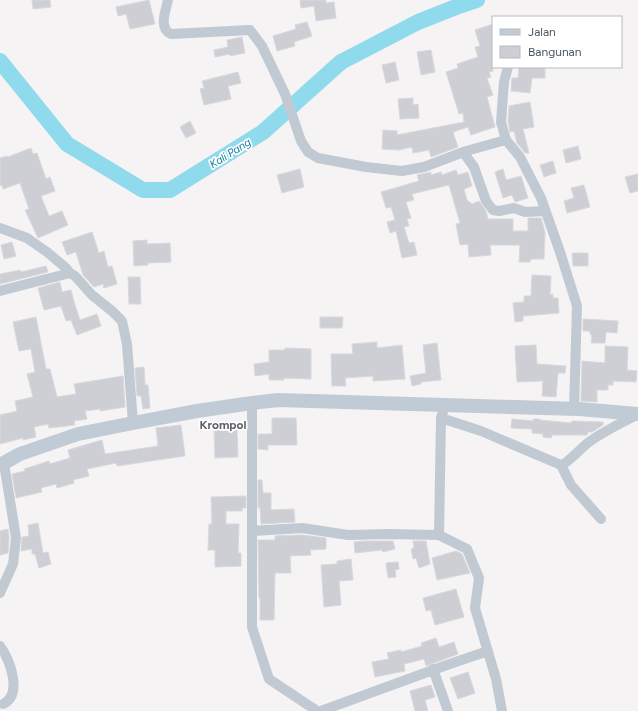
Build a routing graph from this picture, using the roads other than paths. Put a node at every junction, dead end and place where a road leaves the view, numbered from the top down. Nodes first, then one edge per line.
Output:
1 (168, 0) edge
2 (508, 68) edge
3 (506, 140) junction
4 (463, 152) junction
5 (545, 211) junction
6 (0, 228) edge
7 (70, 273) junction
8 (0, 291) edge
9 (252, 403) junction
10 (574, 408) junction
11 (443, 411) junction
12 (638, 414) edge
13 (133, 422) junction
14 (2, 464) edge
15 (561, 465) junction
16 (600, 520) dead end
17 (252, 531) junction
18 (439, 535) junction
19 (0, 593) edge
20 (0, 646) edge
21 (488, 651) junction
22 (433, 669) junction
23 (3, 704) dead end
24 (317, 711) edge
25 (320, 711) edge
26 (448, 711) edge
27 (502, 711) edge

1 - 4 street
2 - 3 street
3 - 4 street
3 - 5 street
4 - 5 street
5 - 10 street
6 - 7 street
7 - 8 street
7 - 13 street
9 - 11 street
9 - 13 street
9 - 17 street
10 - 11 street
10 - 12 street
11 - 15 street
11 - 18 street
12 - 15 street
13 - 14 street
14 - 19 street
15 - 16 street
17 - 18 street
17 - 24 street
18 - 21 street
20 - 23 street
21 - 22 street
21 - 27 street
22 - 25 street
22 - 26 street

